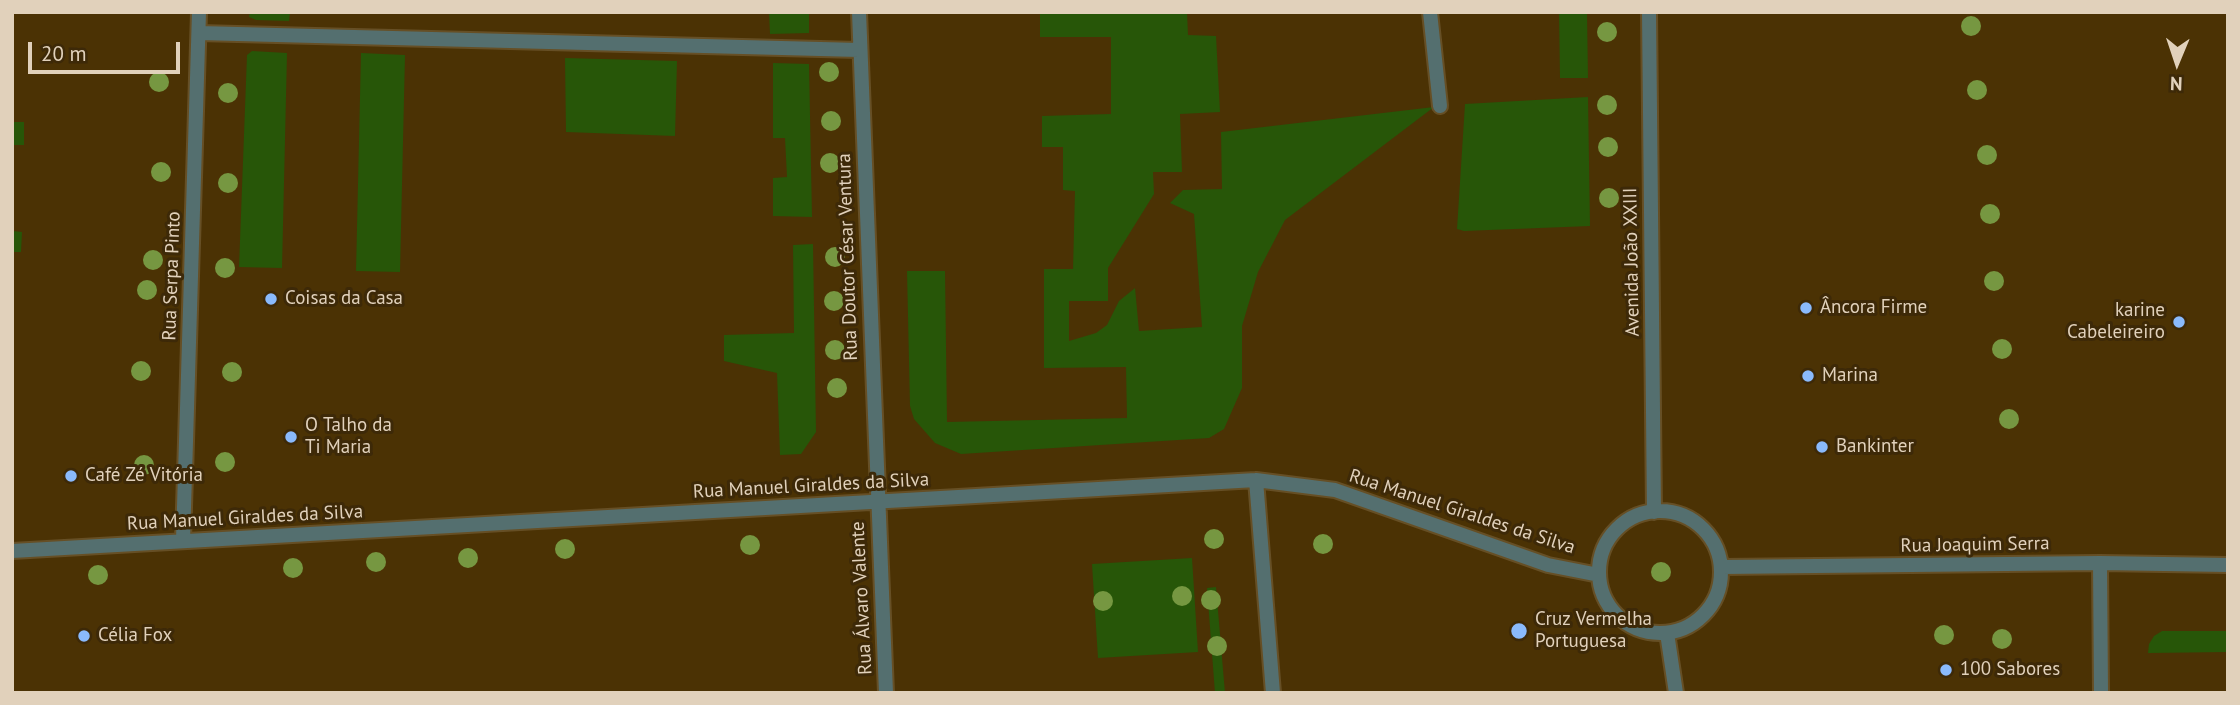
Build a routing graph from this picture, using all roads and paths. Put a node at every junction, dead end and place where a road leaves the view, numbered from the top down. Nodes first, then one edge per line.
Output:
1 (199, 12) edge
2 (859, 12) edge
3 (1430, 12) edge
4 (1649, 12) edge
5 (199, 33) junction
6 (859, 50) junction
7 (1440, 106) dead end
8 (1256, 480) junction
9 (877, 501) junction
10 (1654, 512) junction
11 (183, 540) junction
12 (12, 551) edge
13 (2100, 563) junction
14 (2228, 565) edge
15 (1722, 567) junction
16 (1599, 575) junction
17 (1667, 633) junction
18 (886, 693) edge
19 (1273, 693) edge
20 (1676, 693) edge
21 (2101, 693) edge

1 - 5 street, Rua Serpa Pinto
2 - 6 street, Rua Doutor César Ventura
3 - 7 street
4 - 10 street, Avenida João XXIII
5 - 6 street
5 - 11 street, Rua Serpa Pinto
6 - 9 street, Rua Doutor César Ventura
8 - 9 street, Rua Manuel Giraldes da Silva
8 - 16 street, Rua Manuel Giraldes da Silva
8 - 19 street
9 - 11 street, Rua Manuel Giraldes da Silva
9 - 18 street, Rua Álvaro Valente
10 - 15 street
10 - 16 street
11 - 12 street, Rua Manuel Giraldes da Silva
13 - 14 street, Rua Joaquim Serra
13 - 15 street, Rua Joaquim Serra
13 - 21 street
15 - 17 street
16 - 17 street
17 - 20 street

